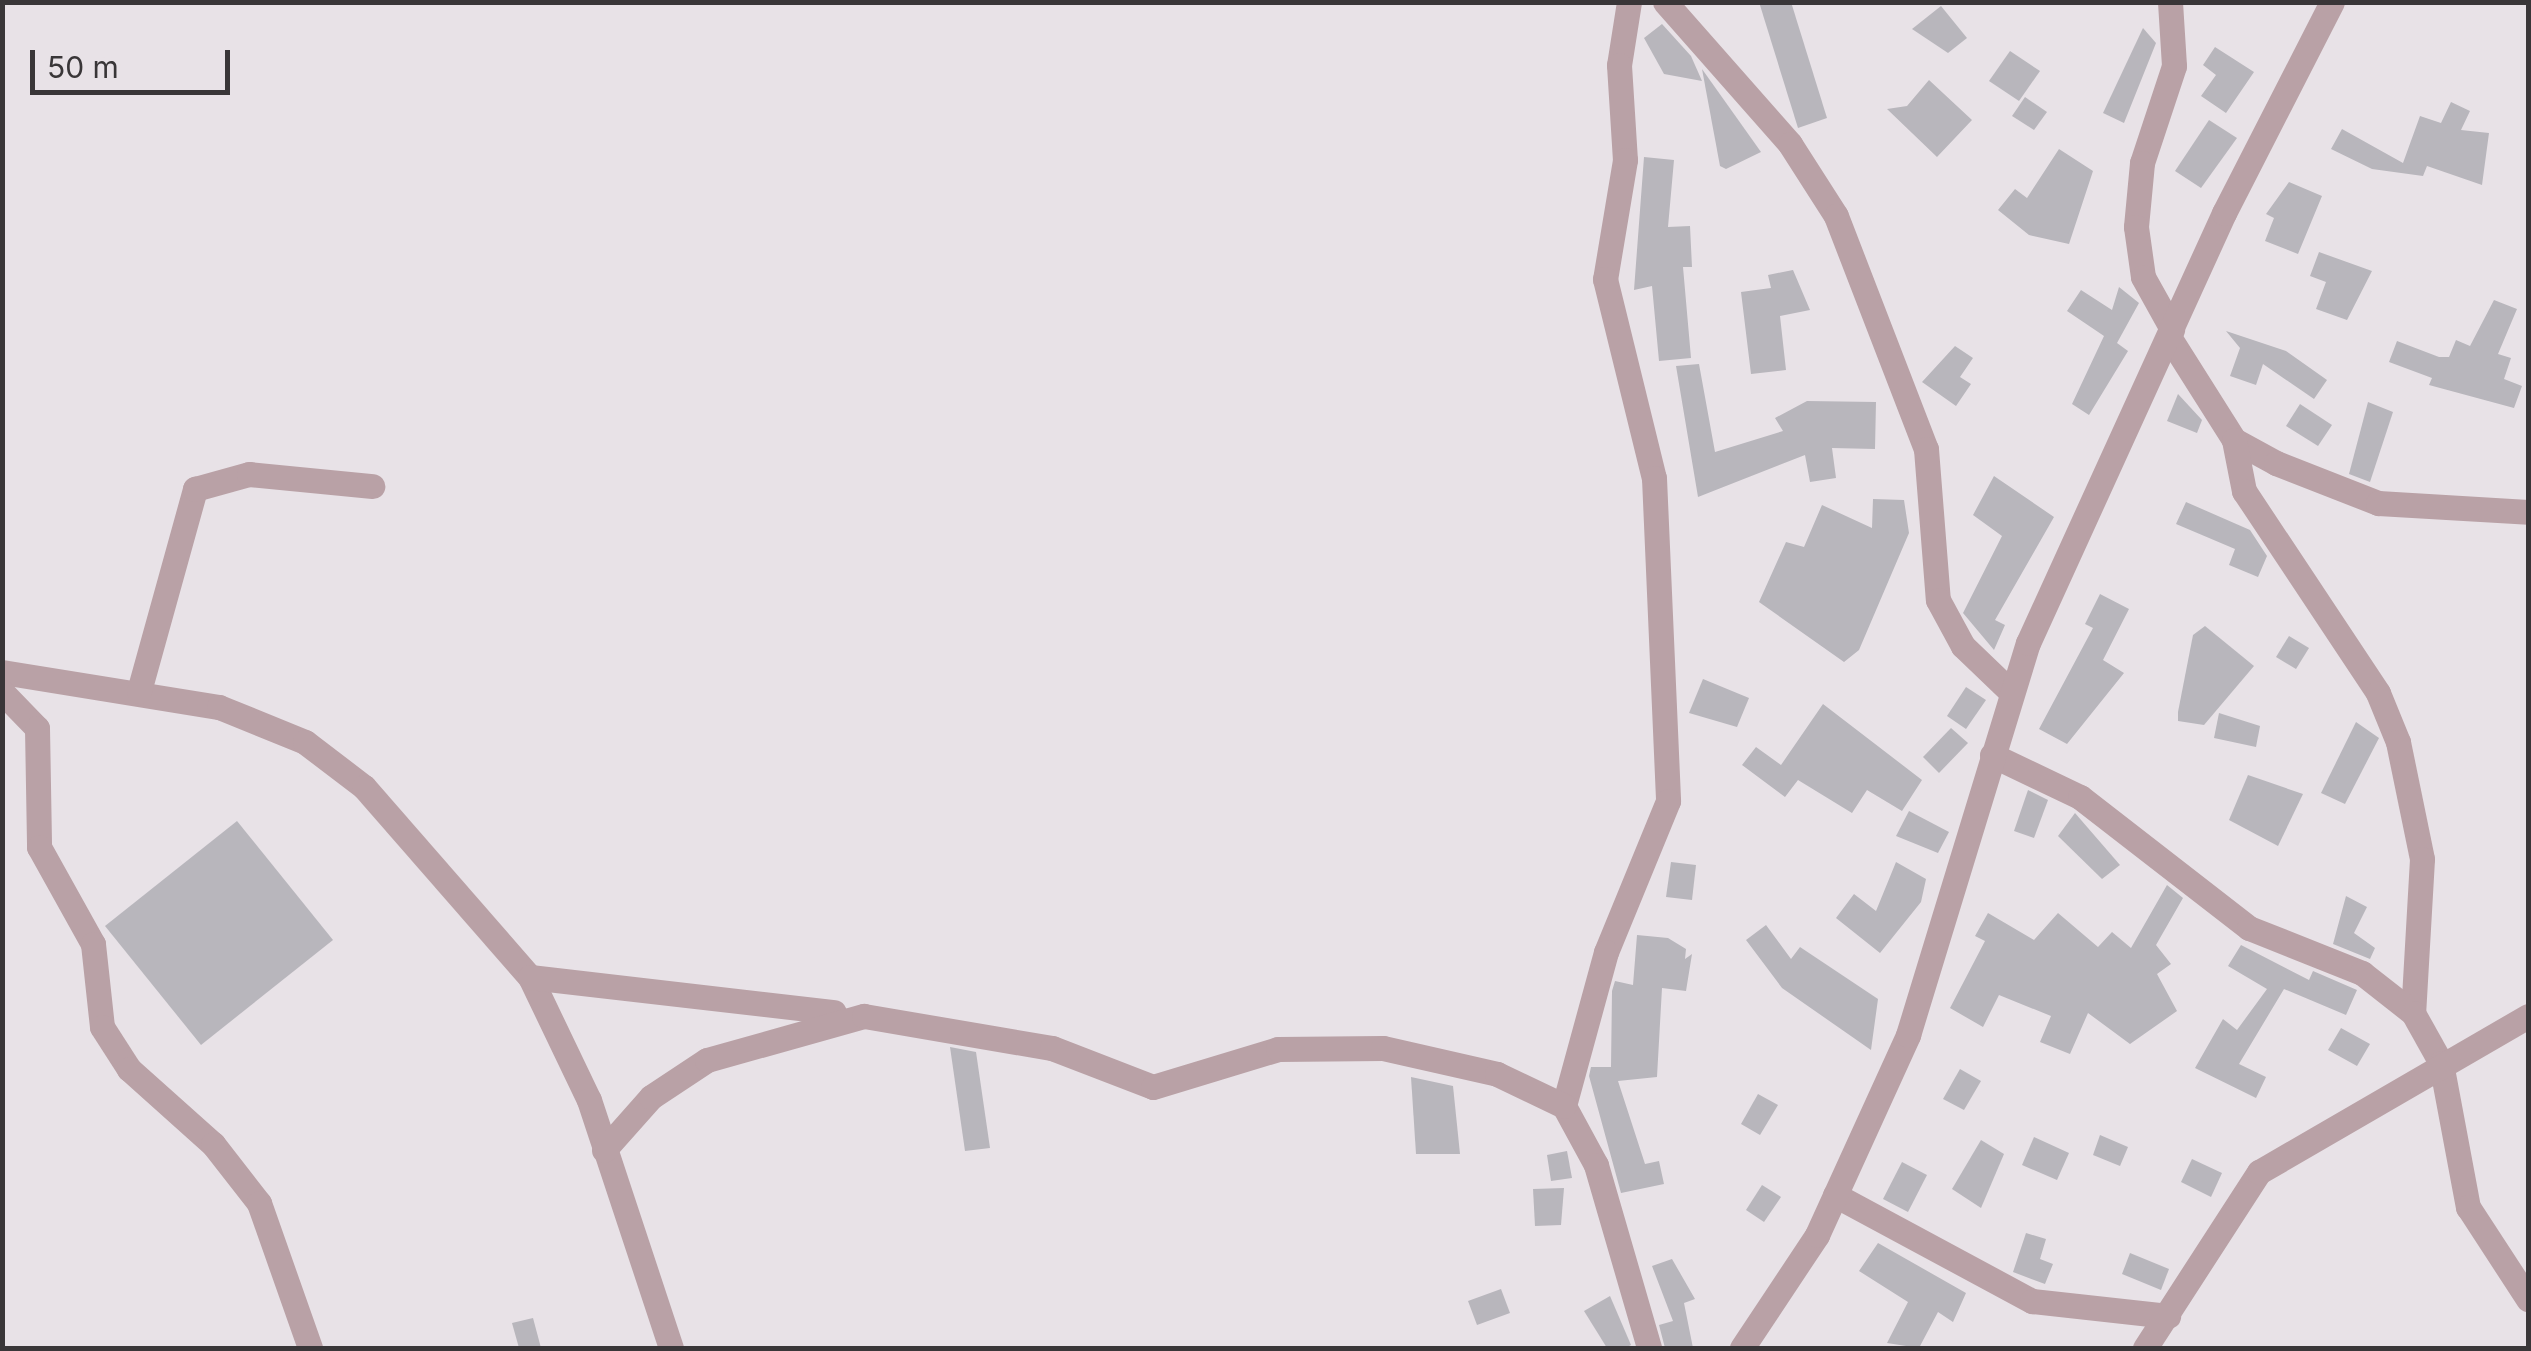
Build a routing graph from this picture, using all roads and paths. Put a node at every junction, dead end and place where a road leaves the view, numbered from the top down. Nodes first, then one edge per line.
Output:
1 (1629, 2) edge
2 (1665, 2) edge
3 (2170, 2) edge
4 (2332, 2) edge
5 (2170, 333) junction
6 (2234, 440) junction
7 (372, 486) dead end
8 (2528, 512) edge
9 (2, 672) edge
10 (139, 691) junction
11 (2010, 691) junction
12 (2, 692) edge
13 (1992, 756) junction
14 (530, 977) junction
15 (2413, 1013) junction
16 (864, 1016) junction
17 (2528, 1016) edge
18 (2441, 1063) junction
19 (1564, 1106) junction
20 (604, 1150) junction
21 (1835, 1196) junction
22 (2528, 1299) edge
23 (2168, 1316) junction
24 (310, 1348) edge
25 (672, 1348) edge
26 (1649, 1348) edge
27 (1742, 1348) edge
28 (2145, 1348) edge

1 - 19 street
2 - 11 street
3 - 5 street
4 - 5 street
5 - 6 street
5 - 11 street
6 - 8 street
6 - 15 street
7 - 10 street
9 - 10 street
10 - 14 street
11 - 13 street
12 - 24 street
13 - 15 street
13 - 21 street
14 - 16 street
14 - 20 street
15 - 18 street
16 - 19 street
16 - 20 street
17 - 18 street
18 - 22 street
18 - 23 street
19 - 26 street
20 - 25 street
21 - 23 street
21 - 27 street
23 - 28 street

